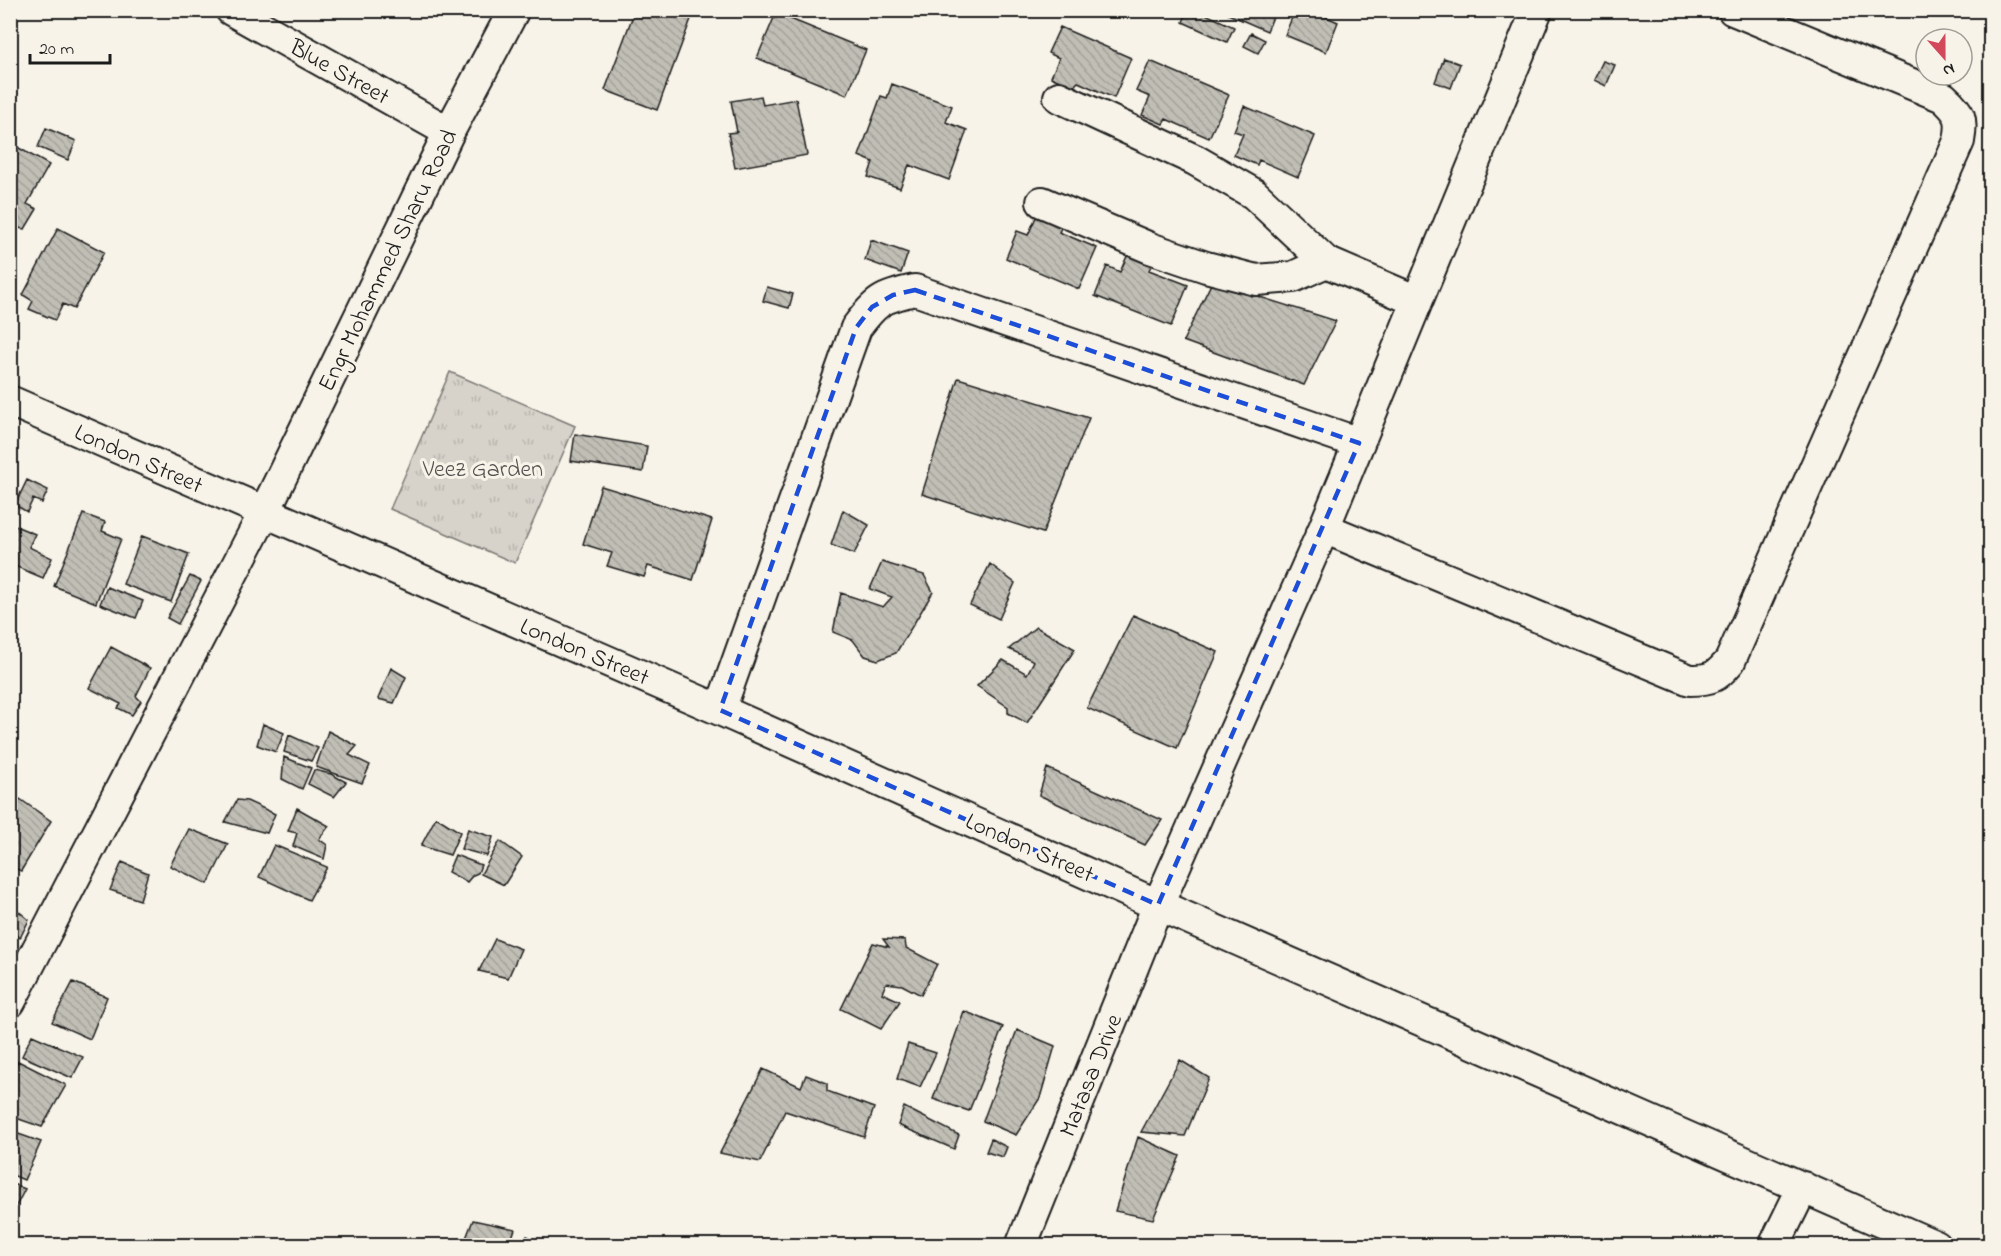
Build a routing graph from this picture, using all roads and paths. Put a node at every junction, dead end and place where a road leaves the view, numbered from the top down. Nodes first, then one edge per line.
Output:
1 (231, 10) edge
2 (514, 10) edge
3 (1536, 10) edge
4 (1732, 10) edge
5 (1059, 97) dead end
6 (449, 132) junction
7 (1042, 202) dead end
8 (1326, 262) junction
9 (1417, 301) junction
10 (10, 401) edge
11 (1359, 443) junction
12 (264, 513) junction
13 (1324, 528) junction
14 (720, 710) junction
15 (1158, 904) junction
16 (14, 984) edge
17 (1803, 1187) junction
18 (1021, 1245) edge
19 (1774, 1245) edge
20 (1936, 1245) edge

1 - 6 street, Blue Street
2 - 6 street, Engr Mohammed Sharu Road
3 - 9 street, Matasa Drive
4 - 13 street
5 - 8 street
6 - 12 street, Engr Mohammed Sharu Road
7 - 8 street
8 - 9 street
9 - 11 street, Matasa Drive
10 - 12 street, London Street
11 - 13 street, Matasa Drive
11 - 14 street
12 - 14 street, London Street
12 - 16 street, Engr Mohammed Sharu Road
13 - 15 street, Matasa Drive
14 - 15 street, London Street
15 - 17 street, London Street
15 - 18 street, Matasa Drive
17 - 19 street
17 - 20 street, London Street

